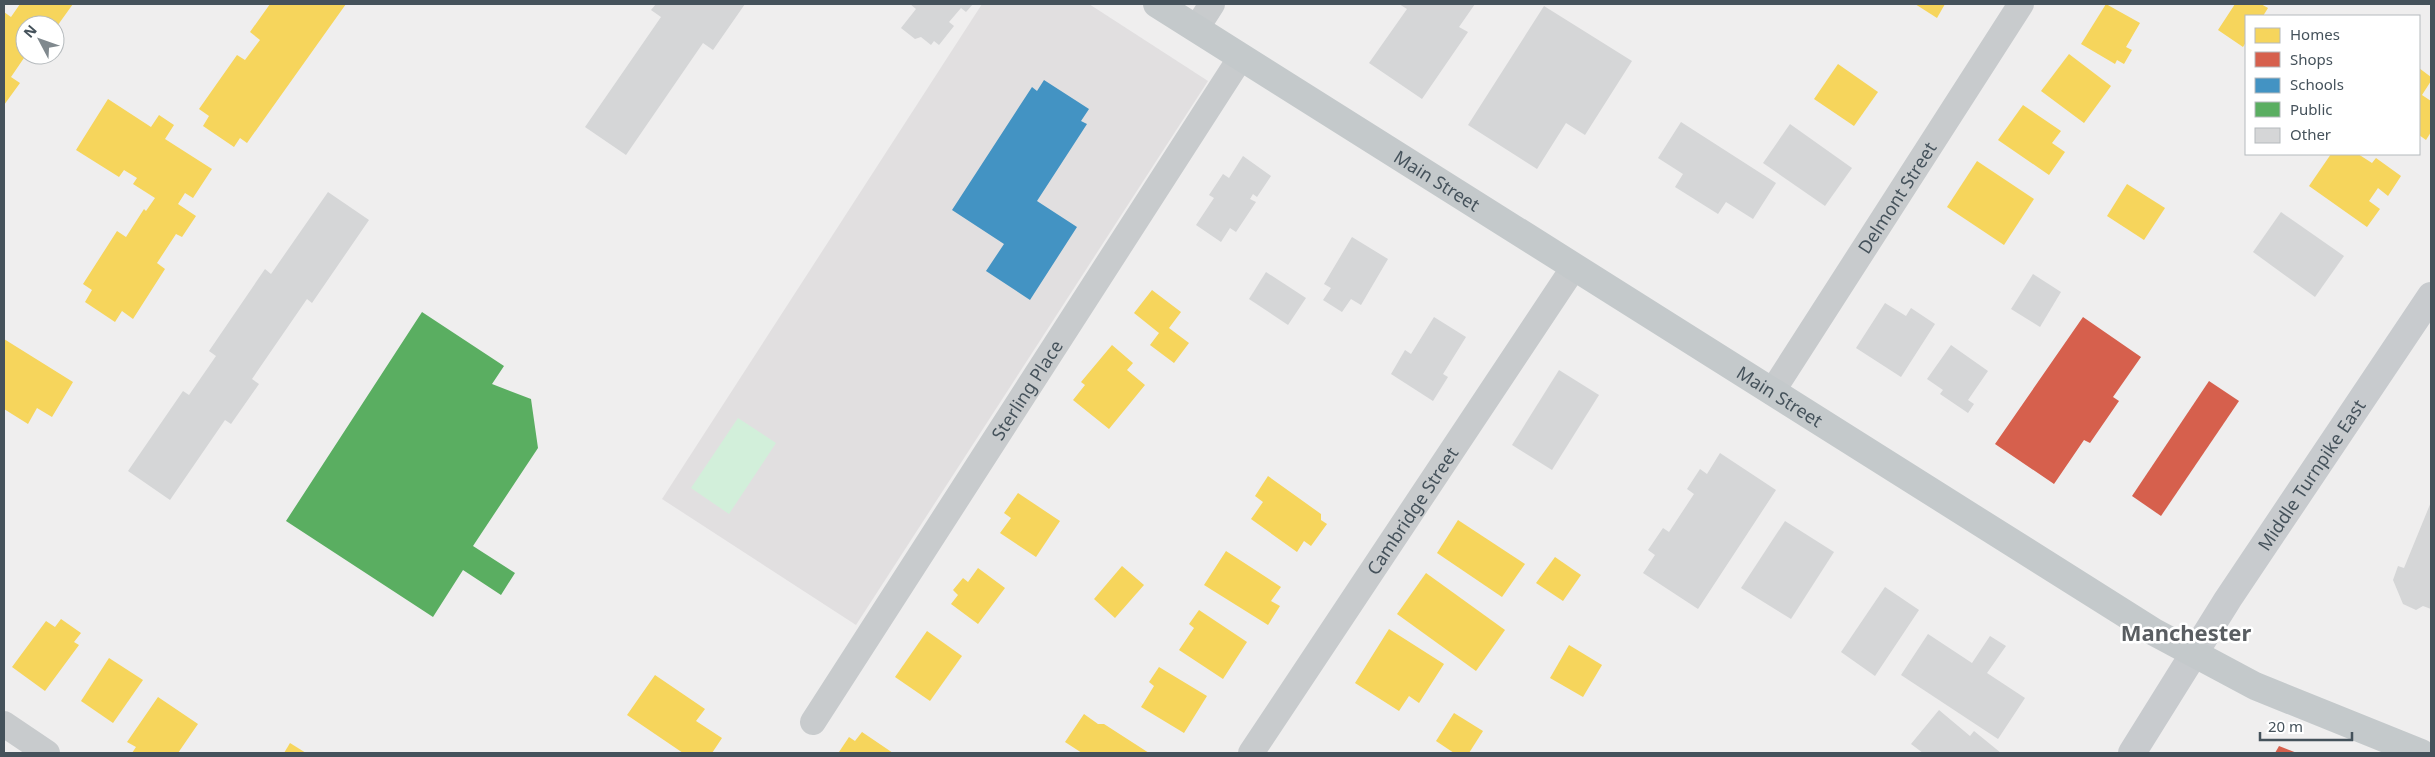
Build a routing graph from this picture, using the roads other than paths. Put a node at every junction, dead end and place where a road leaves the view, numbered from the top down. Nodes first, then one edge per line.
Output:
1 (1157, 4) edge
2 (1212, 4) edge
3 (2021, 4) edge
4 (1196, 29) junction
5 (1241, 57) junction
6 (1574, 267) junction
7 (2431, 296) edge
8 (1772, 392) junction
9 (2193, 655) junction
10 (813, 722) dead end
11 (4, 724) edge
12 (47, 753) edge
13 (1251, 753) edge
14 (2132, 753) edge
15 (2421, 753) edge

1 - 4 main road, Main Street
2 - 4 street
3 - 8 street, Delmont Street
4 - 5 main road, Main Street
5 - 6 main road, Main Street
5 - 10 street, Sterling Place
6 - 8 main road, Main Street
6 - 13 street, Cambridge Street
7 - 9 main road, Middle Turnpike East
8 - 9 main road, Main Street
9 - 14 main road, Middle Turnpike East
9 - 15 main road, Main Street
11 - 12 street

